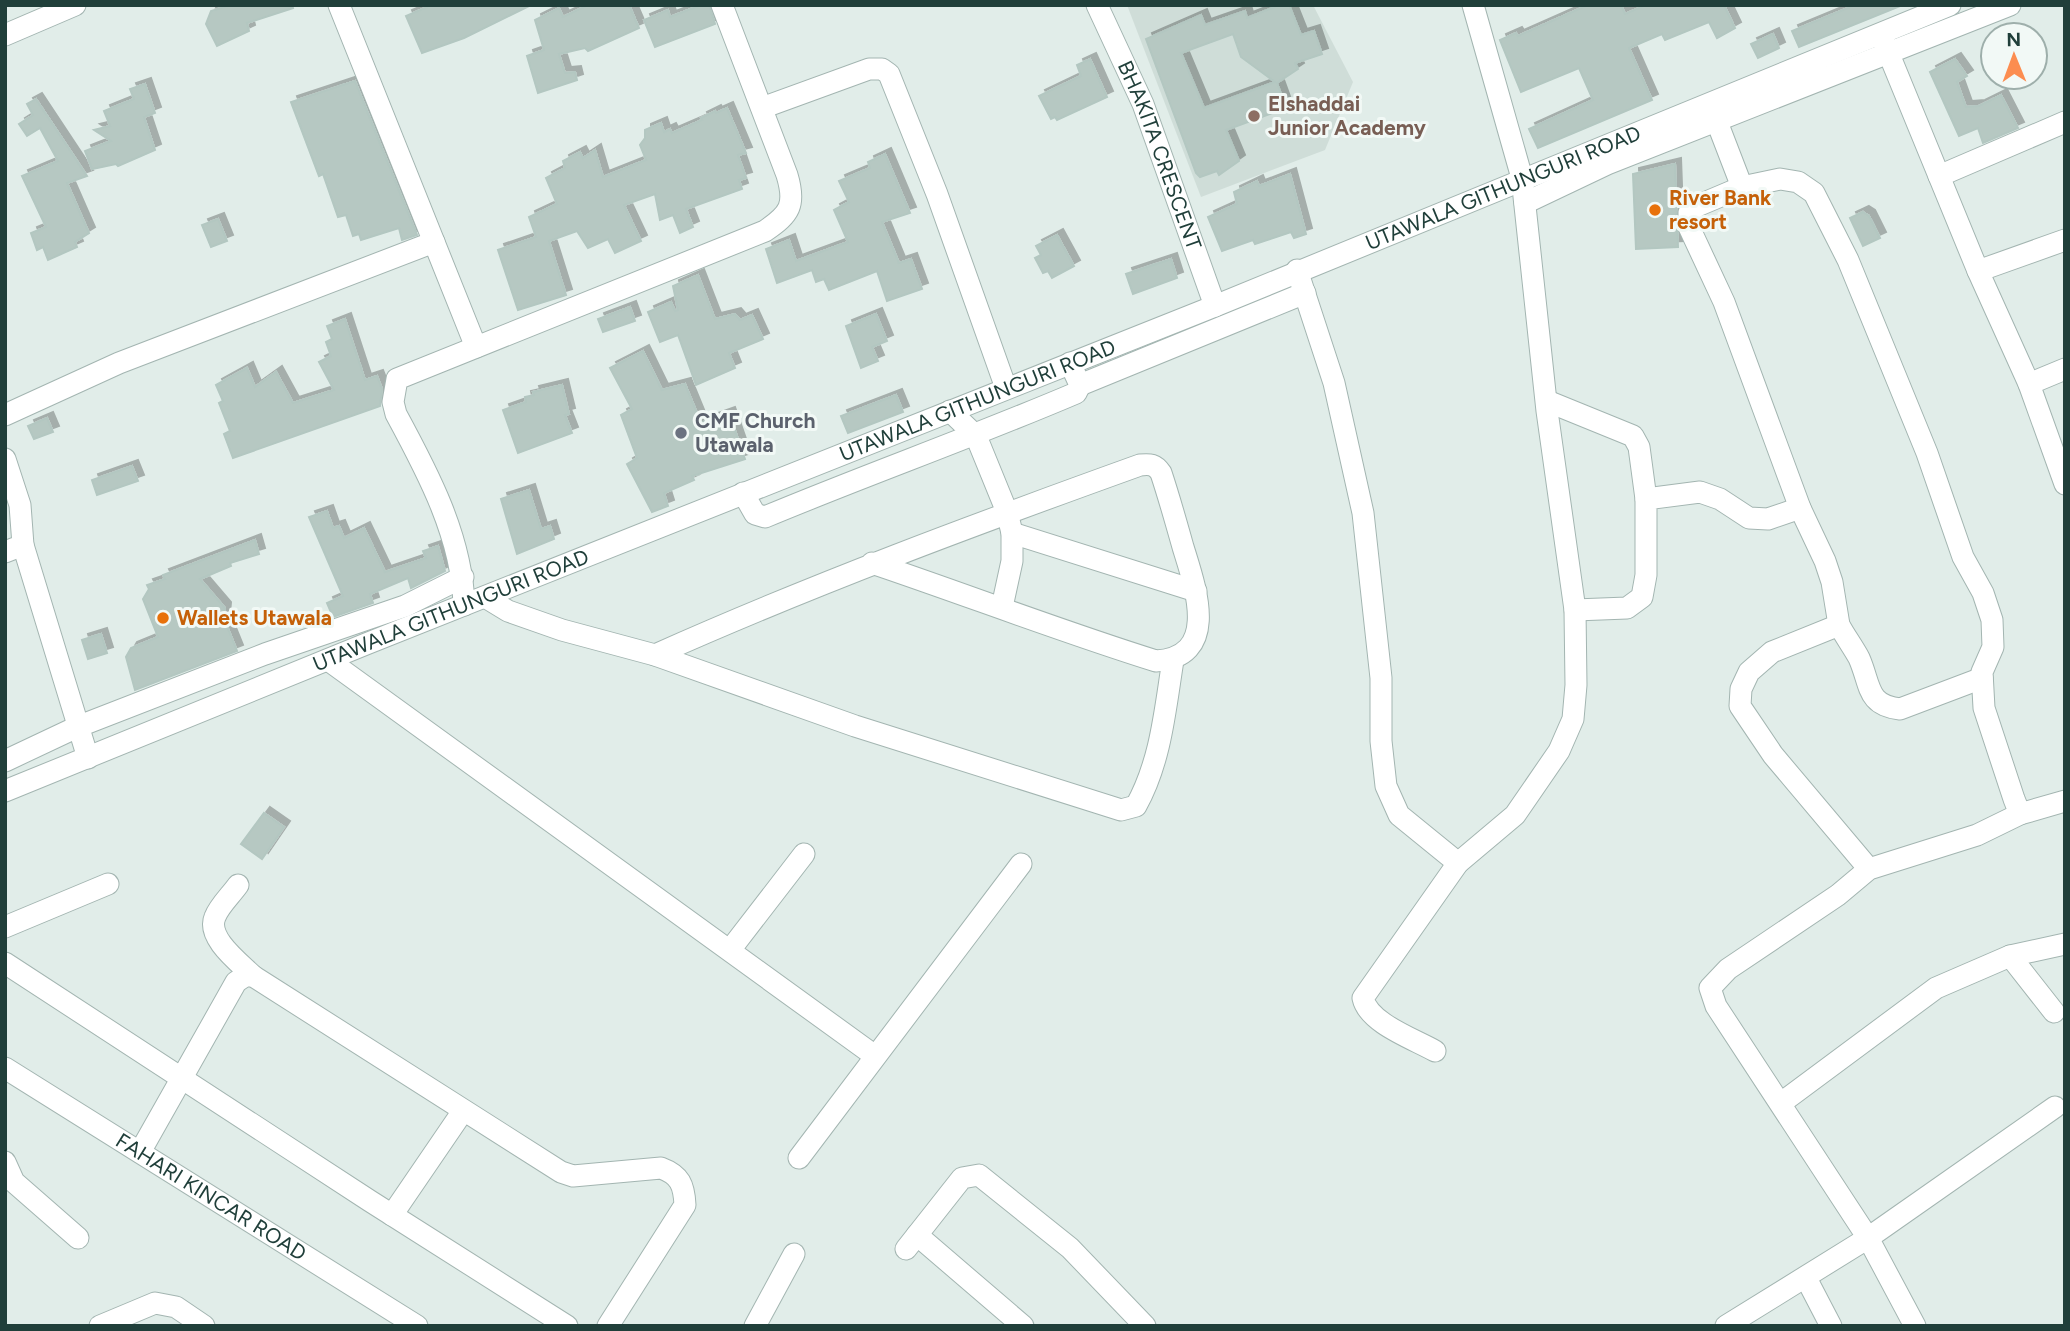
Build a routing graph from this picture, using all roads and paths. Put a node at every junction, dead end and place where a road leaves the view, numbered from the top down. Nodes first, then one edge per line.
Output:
1 (75, 5) edge
2 (339, 5) edge
3 (722, 5) edge
4 (1097, 5) edge
5 (1473, 5) edge
6 (1950, 5) edge
7 (2010, 5) edge
8 (1880, 33) junction
9 (5, 35) edge
10 (1889, 55) junction
11 (762, 108) junction
12 (1717, 122) junction
13 (2065, 122) edge
14 (1939, 176) junction
15 (1522, 178) junction
16 (1742, 187) junction
17 (1525, 203) junction
18 (2065, 240) edge
19 (434, 242) junction
20 (1297, 270) junction
21 (1978, 271) junction
22 (1305, 293) junction
23 (1215, 306) junction
24 (476, 348) junction
25 (1070, 363) junction
26 (2065, 369) edge
27 (2029, 384) junction
28 (1080, 385) junction
29 (1006, 388) junction
30 (1547, 401) junction
31 (950, 411) junction
32 (5, 415) edge
33 (976, 436) junction
34 (854, 449) junction
35 (5, 459) edge
36 (865, 475) junction
37 (2065, 484) edge
38 (743, 493) junction
39 (1646, 499) junction
40 (1800, 508) junction
41 (1010, 523) junction
42 (14, 548) edge
43 (872, 563) junction
44 (463, 577) junction
45 (1196, 591) junction
46 (485, 597) junction
47 (464, 605) junction
48 (1002, 607) junction
49 (1574, 610) junction
50 (408, 617) junction
51 (1839, 625) junction
52 (265, 654) junction
53 (655, 654) junction
54 (328, 660) junction
55 (1173, 660) junction
56 (1982, 678) junction
57 (276, 681) junction
58 (77, 727) junction
59 (88, 758) junction
60 (5, 761) edge
61 (5, 791) edge
62 (2065, 800) edge
63 (2020, 814) junction
64 (804, 854) dead end
65 (1458, 863) junction
66 (1021, 864) dead end
67 (1869, 869) junction
68 (108, 884) dead end
69 (238, 885) dead end
70 (5, 927) edge
71 (2065, 944) edge
72 (730, 950) junction
73 (2010, 956) junction
74 (5, 963) edge
75 (253, 976) junction
76 (2054, 1012) dead end
77 (1435, 1051) dead end
78 (875, 1056) junction
79 (5, 1068) edge
80 (181, 1079) junction
81 (1782, 1103) junction
82 (2055, 1107) dead end
83 (463, 1111) junction
84 (140, 1152) junction
85 (799, 1158) dead end
86 (5, 1162) edge
87 (392, 1215) junction
88 (78, 1238) dead end
89 (1868, 1238) junction
90 (794, 1254) dead end
91 (1806, 1278) junction
92 (100, 1326) edge
93 (204, 1326) edge
94 (417, 1326) edge
95 (567, 1326) edge
96 (608, 1326) edge
97 (755, 1326) edge
98 (1023, 1326) edge
99 (1145, 1326) edge
100 (1726, 1326) edge
101 (1831, 1326) edge
102 (1915, 1326) edge

1 - 9 street
2 - 19 street
3 - 11 street
4 - 23 street, BHAKITA CRESCENT
5 - 15 street
6 - 8 street, UTAWALA GITHUNGURI ROAD
7 - 10 street
8 - 10 street
8 - 15 street, UTAWALA GITHUNGURI ROAD
10 - 12 street
10 - 14 street
11 - 24 street
11 - 29 street
12 - 16 street
12 - 17 street
13 - 14 street
14 - 21 street
15 - 17 street
15 - 20 street, UTAWALA GITHUNGURI ROAD
16 - 40 street
16 - 56 street
17 - 30 street
18 - 21 street
19 - 24 street
19 - 32 street
20 - 22 street
20 - 23 street, UTAWALA GITHUNGURI ROAD
21 - 27 street
22 - 28 street
22 - 65 street
23 - 25 street, UTAWALA GITHUNGURI ROAD
24 - 44 street
25 - 28 street
25 - 29 street, UTAWALA GITHUNGURI ROAD
26 - 27 street
27 - 37 street
28 - 33 street
29 - 31 street, UTAWALA GITHUNGURI ROAD
30 - 39 street
30 - 49 street
31 - 33 street
31 - 34 street, UTAWALA GITHUNGURI ROAD
33 - 36 street
33 - 41 street
34 - 36 street
34 - 38 street, UTAWALA GITHUNGURI ROAD
35 - 42 street
36 - 38 street
38 - 46 street, UTAWALA GITHUNGURI ROAD
39 - 40 street
39 - 49 street
40 - 51 street
41 - 43 street
41 - 45 street
41 - 45 street
41 - 48 street
42 - 58 street
43 - 48 street
43 - 53 street
44 - 47 street
44 - 50 street
45 - 55 street
46 - 47 street, UTAWALA GITHUNGURI ROAD
46 - 53 street
47 - 50 street, UTAWALA GITHUNGURI ROAD
48 - 55 street
49 - 65 street
50 - 52 street
50 - 54 street, UTAWALA GITHUNGURI ROAD
51 - 56 street
51 - 67 street
52 - 57 street
52 - 58 street
53 - 55 street
54 - 57 street, UTAWALA GITHUNGURI ROAD
54 - 72 street
56 - 63 street
57 - 59 street, UTAWALA GITHUNGURI ROAD
58 - 59 street
58 - 60 street
59 - 61 street, UTAWALA GITHUNGURI ROAD
62 - 63 street
63 - 67 street
64 - 72 street
65 - 77 street
66 - 78 street
67 - 81 street
68 - 70 street
69 - 75 street
71 - 73 street
72 - 78 street
73 - 76 street
73 - 81 street
74 - 80 street
75 - 80 street
75 - 83 street
78 - 85 street
79 - 84 street, FAHARI KINCAR ROAD
80 - 84 street
80 - 87 street
81 - 89 street
82 - 89 street
83 - 87 street
83 - 96 street
84 - 94 street, FAHARI KINCAR ROAD
86 - 88 street
87 - 95 street
89 - 91 street
89 - 102 street
90 - 97 street
91 - 100 street
91 - 101 street
92 - 93 street
98 - 99 street

